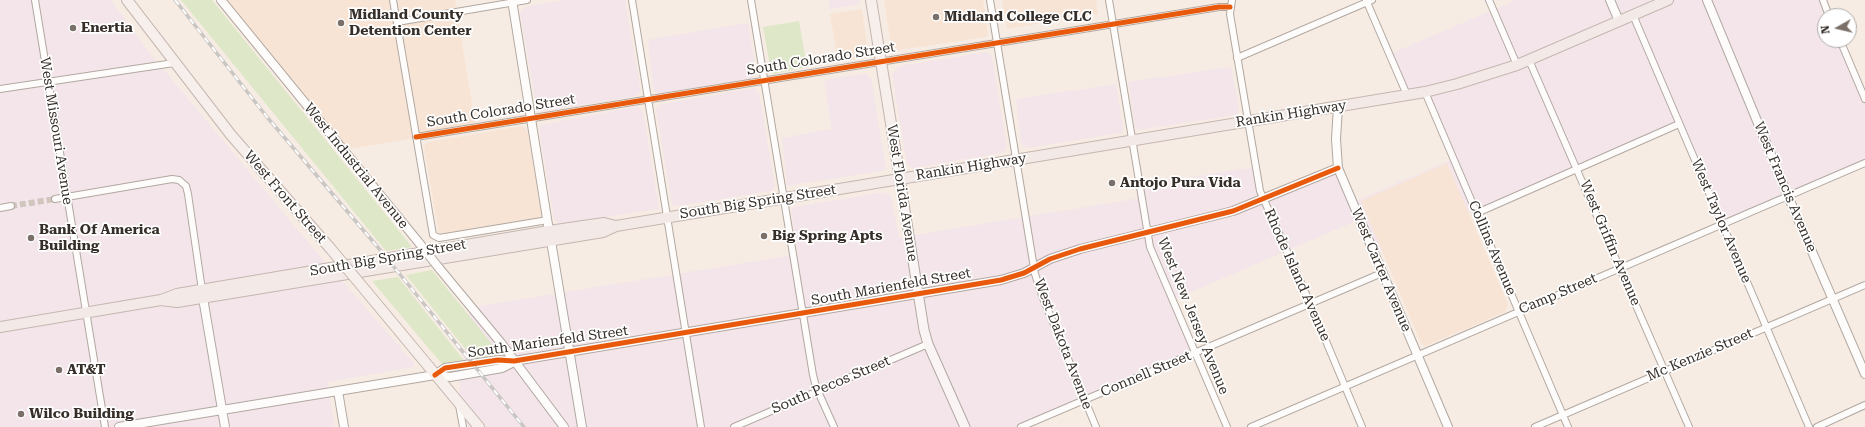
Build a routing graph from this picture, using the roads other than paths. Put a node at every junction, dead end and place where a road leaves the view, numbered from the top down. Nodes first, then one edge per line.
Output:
1 (35, 0) edge
2 (127, 0) edge
3 (221, 0) edge
4 (393, 0) edge
5 (527, 0) edge
6 (632, 0) edge
7 (751, 0) edge
8 (871, 0) edge
9 (990, 0) edge
10 (1109, 0) edge
11 (1232, 0) edge
12 (1489, 0) edge
13 (1610, 0) edge
14 (1668, 0) edge
15 (1707, 0) edge
16 (512, 1) edge
17 (1368, 1) edge
18 (1230, 7) junction
19 (1633, 15) junction
20 (396, 22) junction
21 (1619, 22) junction
22 (1112, 24) junction
23 (996, 43) junction
24 (1843, 48) edge
25 (1237, 58) junction
26 (1529, 60) junction
27 (881, 62) junction
28 (174, 63) junction
29 (1517, 64) junction
30 (48, 81) junction
31 (764, 81) junction
32 (0, 88) edge
33 (1424, 92) junction
34 (1407, 95) junction
35 (1865, 99) edge
36 (648, 100) junction
37 (1338, 107) junction
38 (532, 119) junction
39 (1248, 121) junction
40 (1679, 124) junction
41 (416, 137) junction
42 (1132, 140) junction
43 (1016, 159) junction
44 (1865, 163) edge
45 (1338, 168) junction
46 (1577, 168) junction
47 (900, 179) junction
48 (1788, 196) junction
49 (67, 197) junction
50 (784, 198) junction
51 (55, 199) tunnel mouth
52 (1264, 199) junction
53 (10, 206) tunnel mouth
54 (0, 208) edge
55 (1477, 213) junction
56 (668, 217) junction
57 (548, 220) junction
58 (1722, 224) junction
59 (1146, 232) junction
60 (550, 236) junction
61 (1034, 267) junction
62 (1620, 267) junction
63 (1382, 273) junction
64 (1865, 284) edge
65 (202, 294) junction
66 (918, 295) junction
67 (1832, 298) junction
68 (1310, 303) junction
69 (1519, 311) junction
70 (87, 313) junction
71 (803, 314) junction
72 (0, 327) edge
73 (1766, 327) junction
74 (686, 333) junction
75 (928, 344) junction
76 (570, 352) junction
77 (1195, 353) junction
78 (1417, 355) junction
79 (514, 362) junction
80 (1665, 370) junction
81 (1865, 374) edge
82 (435, 375) junction
83 (1345, 387) junction
84 (338, 391) junction
85 (818, 391) junction
86 (1084, 400) junction
87 (459, 403) junction
88 (1865, 405) edge
89 (222, 410) junction
90 (1563, 415) junction
91 (106, 427) edge
92 (119, 427) edge
93 (225, 427) edge
94 (344, 427) edge
95 (463, 427) edge
96 (479, 427) edge
97 (564, 427) edge
98 (582, 427) edge
99 (701, 427) edge
100 (734, 427) edge
101 (834, 427) edge
102 (965, 427) edge
103 (1021, 427) edge
104 (1096, 427) edge
105 (1226, 427) edge
106 (1251, 427) edge
107 (1362, 427) edge
108 (1448, 427) edge
109 (1535, 427) edge
110 (1568, 427) edge
111 (1689, 427) edge
112 (1809, 427) edge
113 (1817, 427) edge

1 - 30 street, West Missouri Avenue
2 - 28 main road, West Front Street
3 - 79 street, West Industrial Avenue, bridge
4 - 20 street
5 - 16 street
6 - 36 street
7 - 31 street
8 - 27 main road, West Florida Avenue
9 - 23 street, West Dakota Avenue
10 - 22 street, West New Jersey Avenue
11 - 18 street, Rhode Island Avenue
12 - 29 street
13 - 21 street
14 - 19 highway, Rankin Highway
15 - 48 street, West Francis Avenue
16 - 20 street
16 - 38 street
17 - 25 street
17 - 34 street
18 - 22 street, South Colorado Street
18 - 25 street, Rhode Island Avenue
19 - 21 highway, Rankin Highway
19 - 40 street, West Taylor Avenue
20 - 41 street
21 - 26 highway, Rankin Highway
22 - 23 street, South Colorado Street
22 - 42 street, West New Jersey Avenue
23 - 27 street, South Colorado Street
23 - 43 street, West Dakota Avenue
24 - 35 street
25 - 39 street, Rhode Island Avenue
26 - 29 highway, Rankin Highway
26 - 46 street, West Griffin Avenue
27 - 31 street, South Colorado Street
27 - 47 main road, West Florida Avenue
28 - 30 street
28 - 82 main road, West Front Street, bridge
29 - 33 highway, Rankin Highway
30 - 32 street
30 - 49 street, West Missouri Avenue
31 - 36 street, South Colorado Street
31 - 50 street
33 - 34 highway, Rankin Highway
33 - 55 street, Collins Avenue
34 - 37 highway, Rankin Highway
36 - 38 street, South Colorado Street
36 - 56 street
37 - 39 highway, Rankin Highway
37 - 45 street, West Carter Avenue
38 - 41 street, South Colorado Street
38 - 57 street
39 - 42 highway, Rankin Highway
39 - 52 street, Rhode Island Avenue
40 - 46 street
40 - 58 street, West Taylor Avenue
41 - 57 street, South Big Spring Street
42 - 43 highway, Rankin Highway
42 - 59 street, West New Jersey Avenue
43 - 47 highway, Rankin Highway
43 - 61 street, West Dakota Avenue
44 - 48 street, Camp Street
45 - 52 street, South Marienfeld Street
45 - 63 street, West Carter Avenue
46 - 55 street
46 - 62 street, West Griffin Avenue
47 - 50 highway, South Big Spring Street
47 - 66 main road, West Florida Avenue
48 - 58 street, Camp Street
48 - 67 street, West Francis Avenue
49 - 51 street
49 - 65 street
49 - 70 street, West Missouri Avenue
50 - 56 highway, South Big Spring Street
50 - 71 street
52 - 59 street, South Marienfeld Street
52 - 68 street, Rhode Island Avenue
53 - 54 street
55 - 69 street, Collins Avenue
56 - 60 highway, South Big Spring Street
56 - 74 street
57 - 60 street
58 - 62 street, Camp Street
58 - 73 street, West Taylor Avenue
59 - 61 street, South Marienfeld Street
59 - 77 street, West New Jersey Avenue
60 - 65 highway, South Big Spring Street
60 - 76 street
61 - 66 street, South Marienfeld Street
61 - 86 street, West Dakota Avenue
62 - 69 street, Camp Street
62 - 80 street, West Griffin Avenue
63 - 68 street, Connell Street
63 - 78 street, West Carter Avenue
64 - 67 street, Mc Kenzie Street
65 - 70 highway, South Big Spring Street
65 - 89 street
66 - 71 street, South Marienfeld Street
66 - 75 main road, West Florida Avenue
67 - 73 street, Mc Kenzie Street
67 - 81 street, West Francis Avenue
68 - 77 street, Connell Street
68 - 83 street, Rhode Island Avenue
69 - 78 street, Camp Street
69 - 90 street, Collins Avenue
70 - 72 highway, South Big Spring Street
70 - 91 street, West Missouri Avenue
71 - 74 street, South Marienfeld Street
71 - 85 street
73 - 80 street, Mc Kenzie Street
73 - 112 street, West Taylor Avenue
74 - 76 street, South Marienfeld Street
74 - 99 street
75 - 85 street, South Pecos Street
75 - 102 main road, West Florida Avenue
76 - 79 street, South Marienfeld Street
76 - 98 street
77 - 86 street, Connell Street
77 - 105 street, West New Jersey Avenue
78 - 83 street, Camp Street
78 - 108 street, West Carter Avenue
79 - 82 street, South Marienfeld Street
79 - 97 street, West Industrial Avenue
80 - 90 street, Mc Kenzie Street
80 - 111 street, West Griffin Avenue
82 - 84 street, South Marienfeld Street
82 - 87 main road, West Front Street
83 - 106 street, Camp Street
83 - 107 street, Rhode Island Avenue
84 - 89 street, South Marienfeld Street
84 - 94 street
85 - 100 street, South Pecos Street
85 - 101 street
86 - 103 street, Connell Street
86 - 104 street, West Dakota Avenue
87 - 95 street
87 - 96 main road, West Front Street
88 - 113 street
89 - 92 street, South Marienfeld Street
89 - 93 street
90 - 109 street, Mc Kenzie Street
90 - 110 street, Collins Avenue

